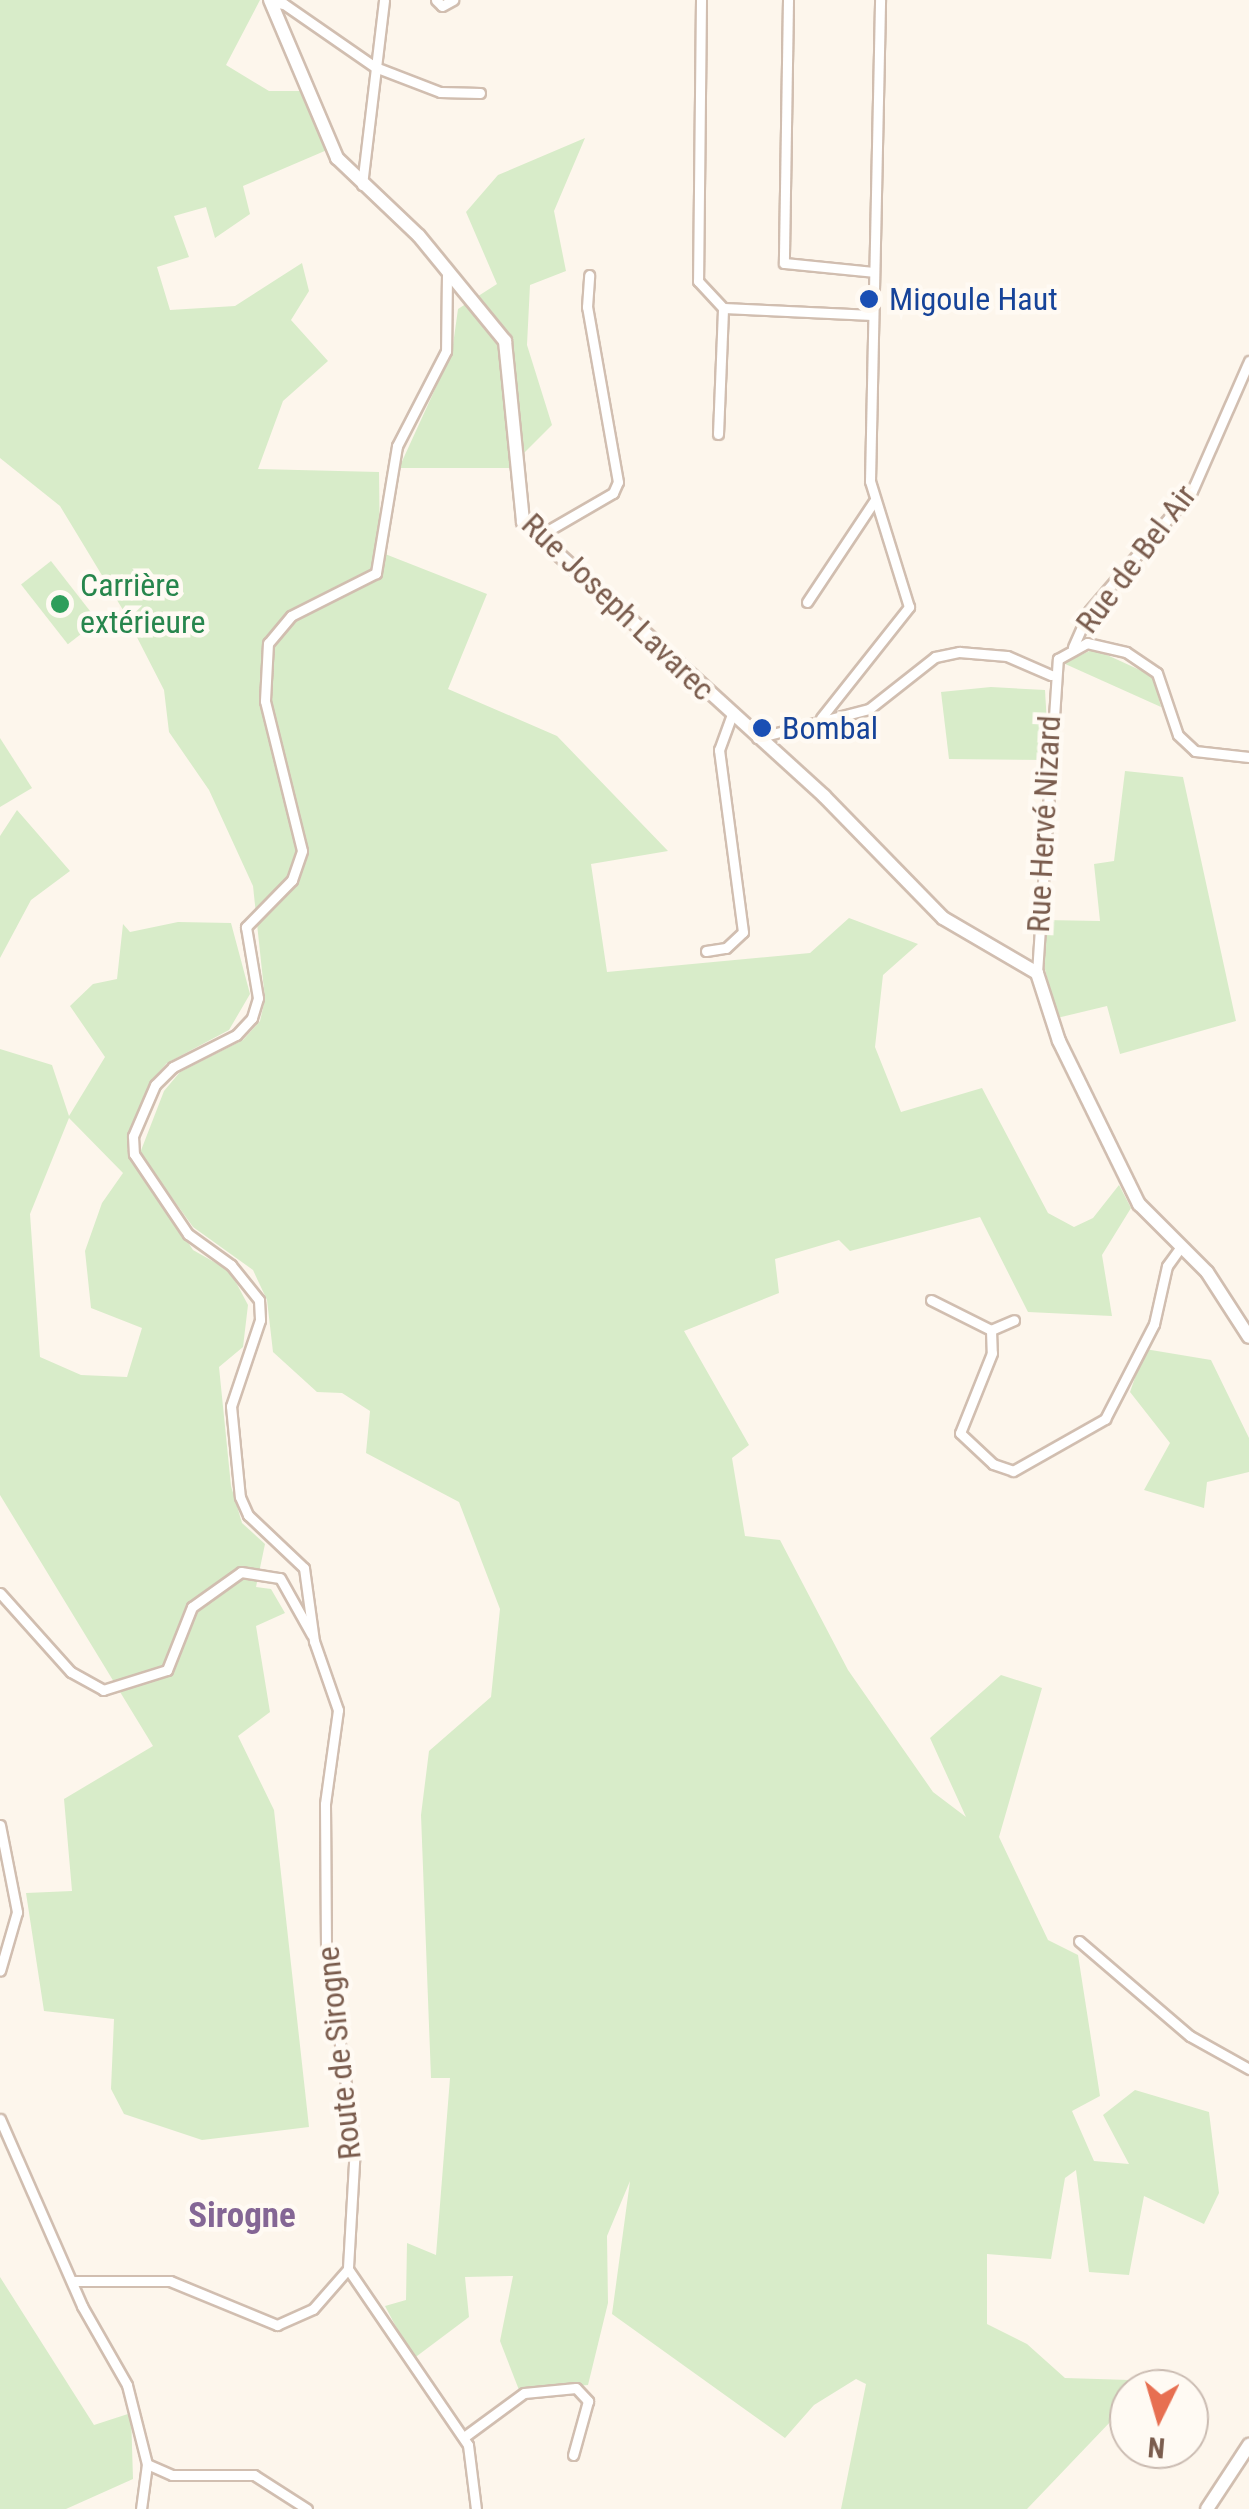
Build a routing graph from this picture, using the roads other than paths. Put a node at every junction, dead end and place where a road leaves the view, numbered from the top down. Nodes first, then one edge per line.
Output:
1 (384, 0) edge
2 (436, 0) edge
3 (452, 0) edge
4 (701, 0) edge
5 (788, 0) edge
6 (880, 0) edge
7 (270, 1) edge
8 (374, 67) junction
9 (480, 93) dead end
10 (363, 152) junction
11 (347, 169) junction
12 (362, 187) junction
13 (874, 272) junction
14 (447, 274) junction
15 (589, 275) dead end
16 (723, 308) junction
17 (873, 314) junction
18 (1249, 360) edge
19 (718, 434) dead end
20 (874, 501) junction
21 (537, 537) junction
22 (807, 602) dead end
23 (1073, 647) junction
24 (1051, 675) junction
25 (838, 699) junction
26 (858, 712) junction
27 (731, 717) junction
28 (821, 718) junction
29 (755, 739) junction
30 (1249, 757) edge
31 (706, 951) dead end
32 (1037, 973) junction
33 (1180, 1248) junction
34 (931, 1300) dead end
35 (1014, 1320) dead end
36 (991, 1330) junction
37 (1249, 1337) edge
38 (0, 1593) edge
39 (314, 1637) junction
40 (0, 1826) edge
41 (1079, 1941) dead end
42 (0, 1971) edge
43 (1249, 2069) edge
44 (0, 2119) edge
45 (348, 2269) junction
46 (73, 2282) junction
47 (464, 2438) junction
48 (1249, 2445) edge
49 (573, 2455) dead end
50 (147, 2464) junction
51 (142, 2509) edge
52 (306, 2509) edge
53 (476, 2509) edge
54 (1207, 2509) edge

1 - 8 street
2 - 3 street
4 - 16 street
5 - 13 street
6 - 13 street
7 - 8 street
7 - 11 street, Rue Joseph Lavarec
8 - 9 street
8 - 10 street
10 - 11 street
10 - 12 street
11 - 12 street, Rue Joseph Lavarec
12 - 14 street, Rue Joseph Lavarec
13 - 17 street
14 - 21 street, Rue Joseph Lavarec
14 - 39 street, Route de Sirogne
15 - 21 street
16 - 17 street
16 - 19 street
17 - 20 street
18 - 23 street, Rue de Bel Air
20 - 22 street
20 - 25 street
21 - 27 street, Rue Joseph Lavarec
23 - 24 street, Rue de Bel Air
23 - 30 street
24 - 26 street
24 - 32 street, Rue Hervé Nizard
25 - 26 street
25 - 28 street
26 - 28 street
27 - 29 street, Rue Joseph Lavarec
27 - 31 street
28 - 29 street
29 - 32 street, Rue Joseph Lavarec
32 - 33 street
33 - 36 street
33 - 37 street
34 - 36 street
35 - 36 street
38 - 39 street
39 - 45 street, Route de Sirogne
40 - 42 street
41 - 43 street
44 - 46 street
45 - 46 street
45 - 47 street
46 - 50 street
47 - 49 street
47 - 53 street
48 - 54 street
50 - 51 street
50 - 52 street

